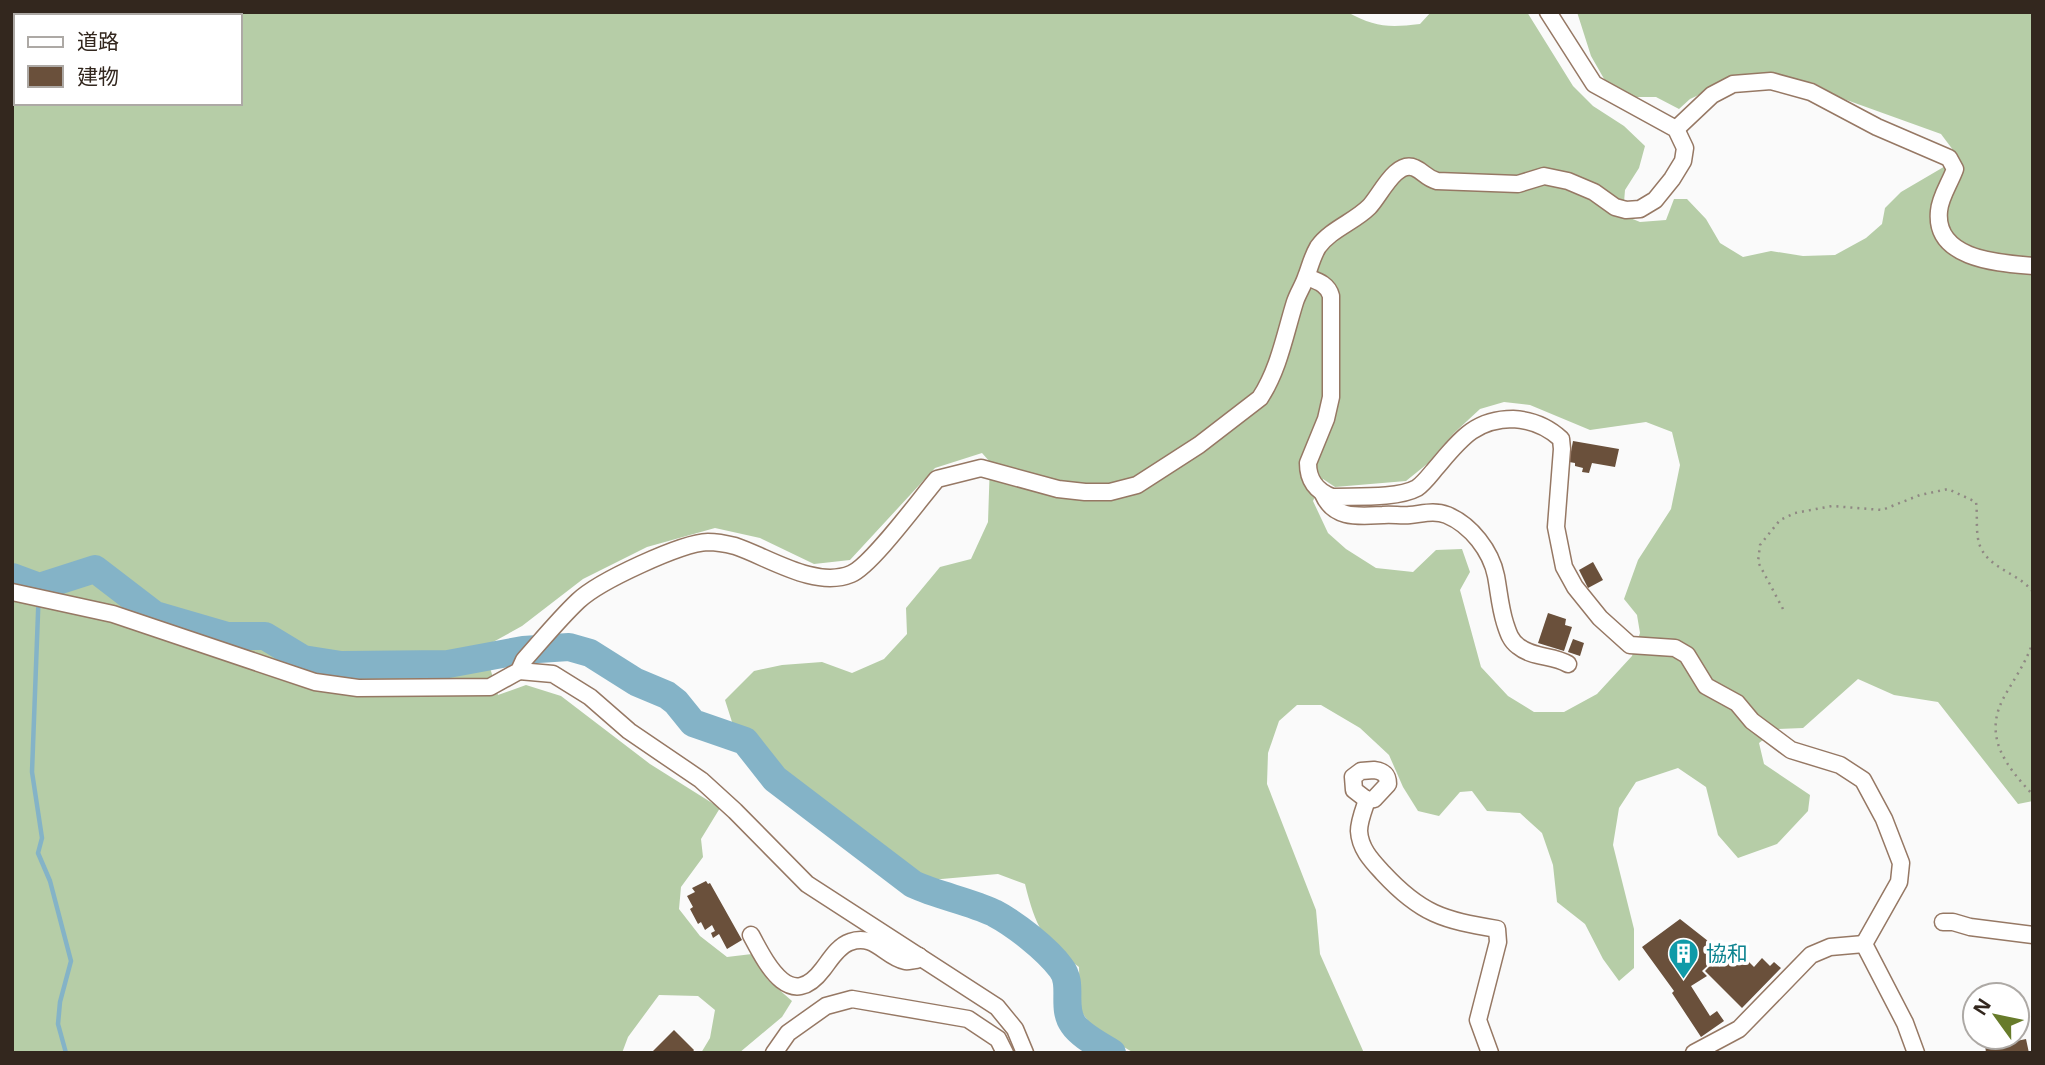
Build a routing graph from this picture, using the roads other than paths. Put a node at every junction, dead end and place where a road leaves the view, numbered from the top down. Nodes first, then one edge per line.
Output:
1 (1548, 12) edge
2 (1676, 129) junction
3 (2033, 266) edge
4 (1307, 277) junction
5 (1322, 494) junction
6 (20, 594) edge
7 (1568, 664) dead end
8 (519, 671) junction
9 (1367, 800) dead end
10 (1942, 922) dead end
11 (751, 935) dead end
12 (2033, 935) edge
13 (1864, 944) junction
14 (919, 956) junction
15 (774, 1053) edge
16 (1005, 1053) edge
17 (1025, 1053) edge
18 (1490, 1053) edge
19 (1694, 1053) edge
20 (1916, 1053) edge

1 - 2 street
2 - 3 street
2 - 4 street
4 - 5 street
4 - 8 street
5 - 7 street
5 - 13 street
6 - 8 street
8 - 14 street
9 - 18 street
10 - 12 street
11 - 14 street
13 - 19 street
13 - 20 street
14 - 17 street
15 - 16 street

